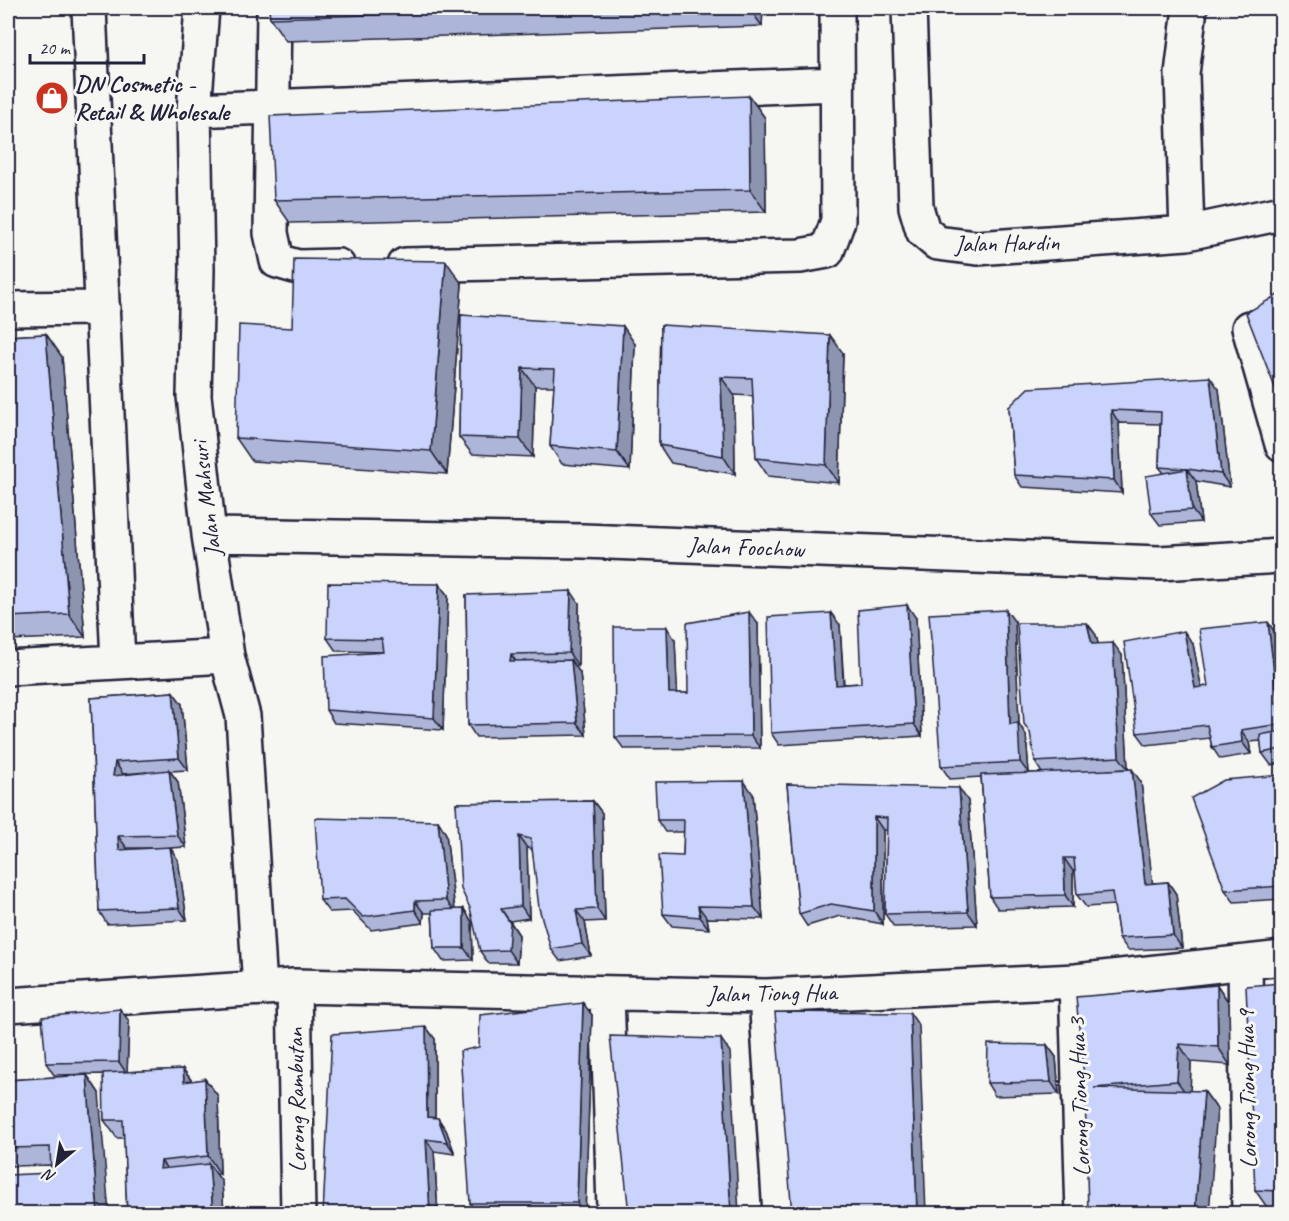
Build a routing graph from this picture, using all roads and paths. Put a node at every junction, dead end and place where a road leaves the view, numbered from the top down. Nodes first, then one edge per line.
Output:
1 (89, 8) edge
2 (202, 8) edge
3 (274, 8) edge
4 (837, 8) edge
5 (909, 8) edge
6 (1190, 8) edge
7 (836, 84) junction
8 (273, 107) junction
9 (194, 110) junction
10 (1281, 213) edge
11 (1186, 233) junction
12 (104, 308) junction
13 (8, 309) edge
14 (1249, 328) edge
15 (1281, 444) edge
16 (209, 535) junction
17 (1281, 556) edge
18 (227, 656) junction
19 (118, 662) junction
20 (8, 668) edge
21 (1281, 958) edge
22 (1245, 964) junction
23 (1076, 981) junction
24 (294, 986) junction
25 (260, 988) junction
26 (607, 993) junction
27 (766, 996) junction
28 (8, 1005) edge
29 (614, 1208) dead end
30 (298, 1214) edge
31 (780, 1214) edge
32 (1083, 1214) edge
33 (1249, 1214) edge

1 - 12 street
2 - 9 street, Jalan Mahsuri
3 - 8 street
4 - 7 street
5 - 11 street, Jalan Hardin
6 - 11 street
7 - 8 street
7 - 8 street
8 - 9 street
9 - 16 street, Jalan Mahsuri
10 - 11 street, Jalan Hardin
12 - 13 street
12 - 19 street
14 - 15 street
16 - 17 street, Jalan Foochow
16 - 18 street, Jalan Mahsuri
18 - 19 street
18 - 25 street, Jalan Mahsuri
19 - 20 street
21 - 22 street, Jalan Tiong Hua
22 - 23 street, Jalan Tiong Hua
22 - 33 street, Lorong Tiong Hua 9
23 - 27 street, Jalan Tiong Hua
23 - 32 street, Lorong Tiong Hua 3
24 - 25 street, Jalan Tiong Hua
24 - 26 street, Jalan Tiong Hua
24 - 30 street, Lorong Rambutan
25 - 28 street, Jalan Tiong Hua
26 - 27 street, Jalan Tiong Hua
26 - 29 street
27 - 31 street

